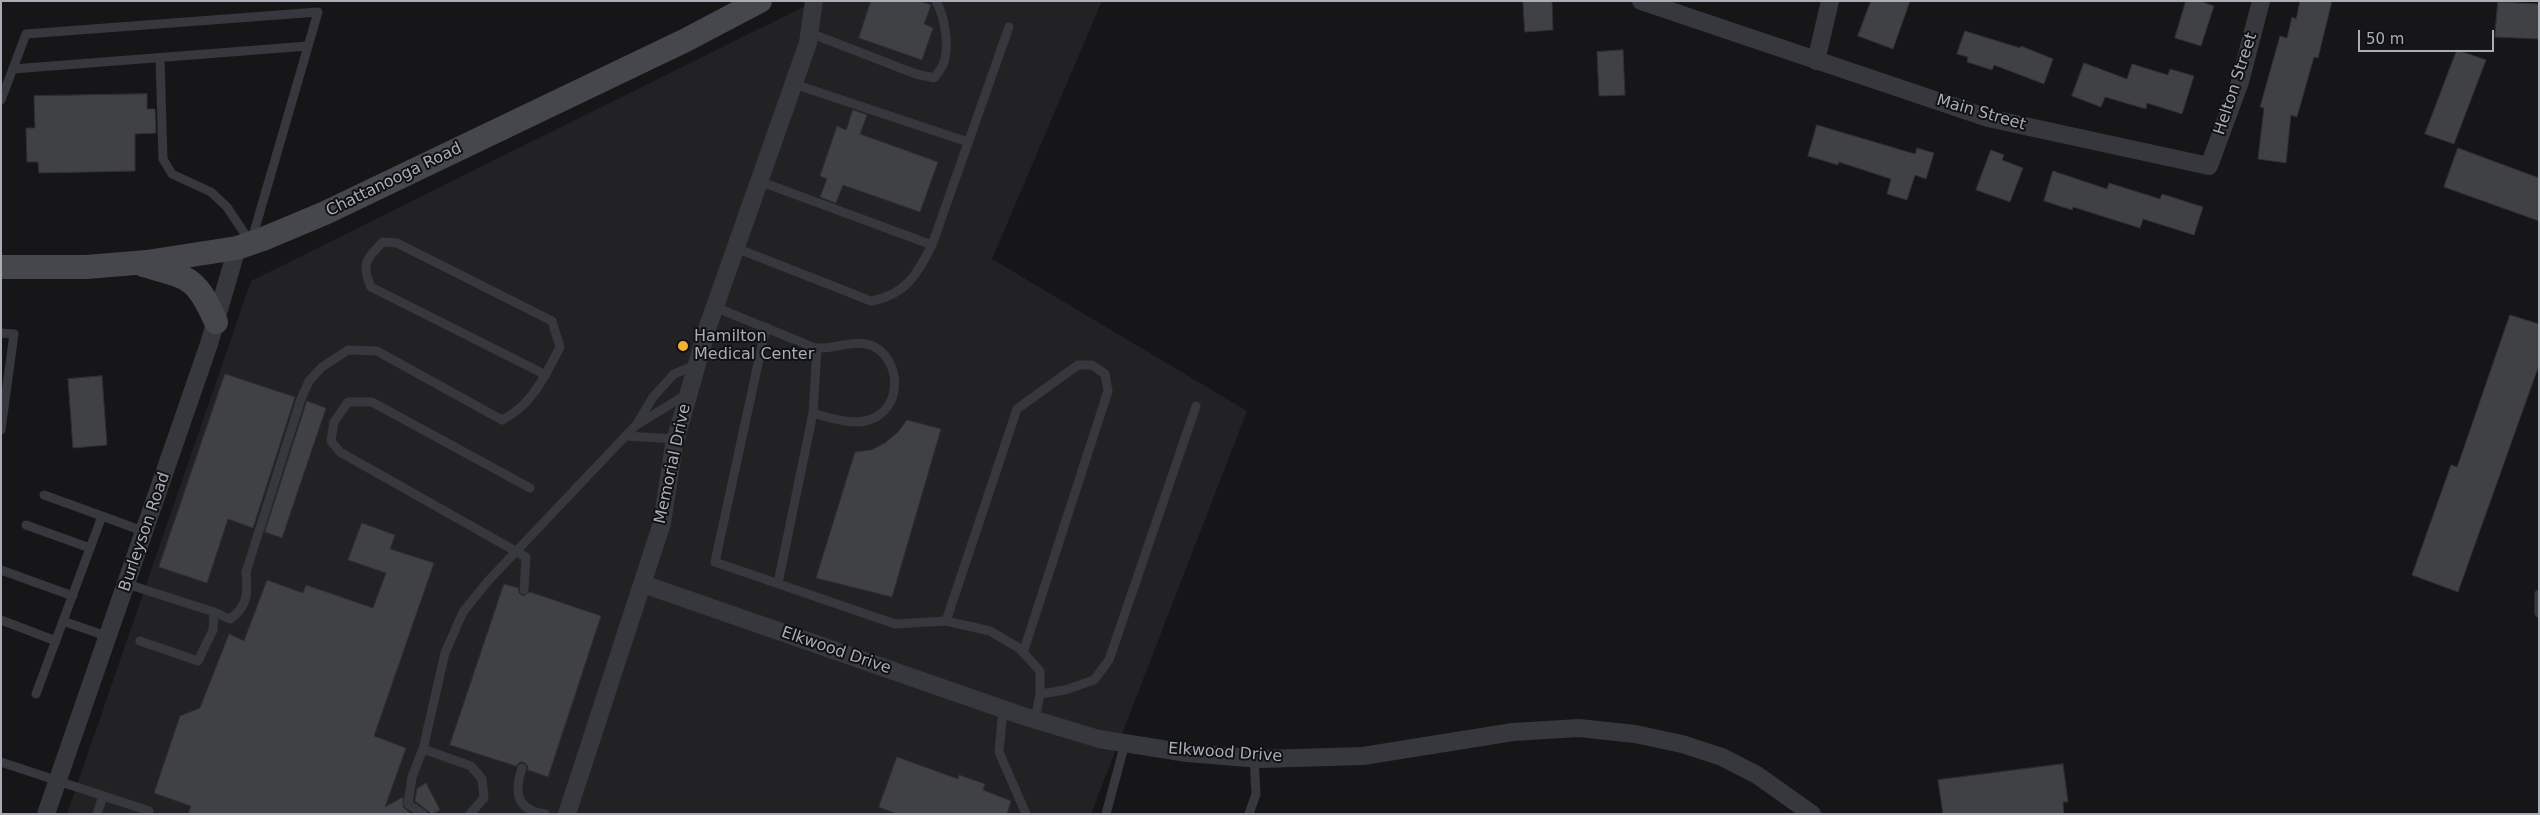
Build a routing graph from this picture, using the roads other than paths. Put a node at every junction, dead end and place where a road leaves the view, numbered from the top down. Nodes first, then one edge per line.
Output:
1 (760, 1) edge
2 (814, 1) edge
3 (936, 1) edge
4 (1641, 1) edge
5 (1830, 1) edge
6 (2261, 1) edge
7 (1009, 27) dead end
8 (810, 33) junction
9 (308, 46) junction
10 (160, 58) junction
11 (1816, 62) junction
12 (13, 69) junction
13 (794, 84) junction
14 (1, 100) edge
15 (968, 142) junction
16 (2209, 166) joint
17 (759, 182) junction
18 (244, 245) junction
19 (932, 245) junction
20 (736, 248) junction
21 (134, 263) junction
22 (1, 267) edge
23 (715, 307) junction
24 (216, 322) junction
25 (766, 328) junction
26 (1, 333) edge
27 (818, 348) junction
28 (697, 364) junction
29 (546, 375) junction
30 (688, 393) junction
31 (1196, 406) dead end
32 (813, 412) junction
33 (635, 426) junction
34 (1, 430) edge
35 (626, 436) junction
36 (676, 439) junction
37 (530, 488) dead end
38 (44, 495) dead end
39 (102, 516) junction
40 (26, 525) dead end
41 (145, 532) junction
42 (90, 548) junction
43 (515, 553) junction
44 (1, 570) edge
45 (127, 584) junction
46 (643, 584) junction
47 (778, 584) junction
48 (524, 590) dead end
49 (2539, 594) edge
50 (72, 596) junction
51 (214, 612) junction
52 (2539, 613) edge
53 (1, 620) edge
54 (63, 621) junction
55 (946, 621) junction
56 (109, 637) junction
57 (56, 641) junction
58 (140, 641) dead end
59 (1023, 653) junction
60 (36, 694) dead end
61 (1040, 694) junction
62 (1003, 709) junction
63 (1035, 720) junction
64 (1125, 743) junction
65 (423, 749) junction
66 (1254, 758) junction
67 (1, 762) edge
68 (522, 768) dead end
69 (58, 781) junction
70 (103, 796) junction
71 (46, 814) edge
72 (96, 814) edge
73 (148, 814) edge
74 (423, 814) edge
75 (470, 814) edge
76 (545, 814) edge
77 (567, 814) edge
78 (1026, 814) edge
79 (1106, 814) edge
80 (1249, 814) edge
81 (1812, 814) edge

1 - 18 main road, Chattanooga Road
2 - 8 street, Memorial Drive
3 - 8 lane
4 - 11 street, Main Street
5 - 11 street
6 - 16 street, Helton Street
7 - 15 lane
8 - 13 street, Memorial Drive
9 - 10 lane
9 - 12 lane
9 - 18 lane
10 - 12 lane
10 - 18 lane
11 - 16 street, Main Street
12 - 14 lane
13 - 15 lane
13 - 17 street, Memorial Drive
15 - 19 lane
17 - 19 lane
17 - 20 street, Memorial Drive
18 - 21 main road, Chattanooga Road
18 - 24 street, Burleyson Road
19 - 20 lane
20 - 23 street, Memorial Drive
21 - 22 main road, Chattanooga Road
21 - 24 main road
23 - 25 lane
23 - 28 street, Memorial Drive
24 - 41 street, Burleyson Road
25 - 27 lane
25 - 47 lane
26 - 34 lane
27 - 32 lane
27 - 32 lane
28 - 30 street, Memorial Drive
28 - 33 lane
29 - 29 lane
29 - 51 lane
30 - 33 lane
30 - 36 street, Memorial Drive
31 - 61 lane
32 - 47 lane
33 - 35 lane
35 - 36 lane
35 - 43 lane
36 - 46 street, Memorial Drive
37 - 43 lane
38 - 39 lane
39 - 41 lane
39 - 42 lane
40 - 42 lane
41 - 45 street, Burleyson Road
42 - 50 lane
43 - 48 lane
43 - 65 lane
44 - 50 lane
45 - 51 lane
45 - 56 street, Burleyson Road
46 - 62 street, Elkwood Drive
46 - 77 street, Memorial Drive
47 - 55 lane
49 - 52 lane
50 - 54 lane
51 - 58 lane
53 - 57 lane
54 - 56 lane
54 - 57 lane
55 - 59 lane
55 - 59 lane
56 - 69 street, Burleyson Road
57 - 60 lane
59 - 61 lane
61 - 63 lane
62 - 63 street, Elkwood Drive
62 - 78 lane
63 - 64 street, Elkwood Drive
64 - 66 street, Elkwood Drive
64 - 79 lane
65 - 74 lane
65 - 75 lane
66 - 80 lane
66 - 81 street, Elkwood Drive
67 - 69 lane
68 - 76 lane
69 - 70 lane
69 - 71 street, Burleyson Road
70 - 72 lane
70 - 73 lane

